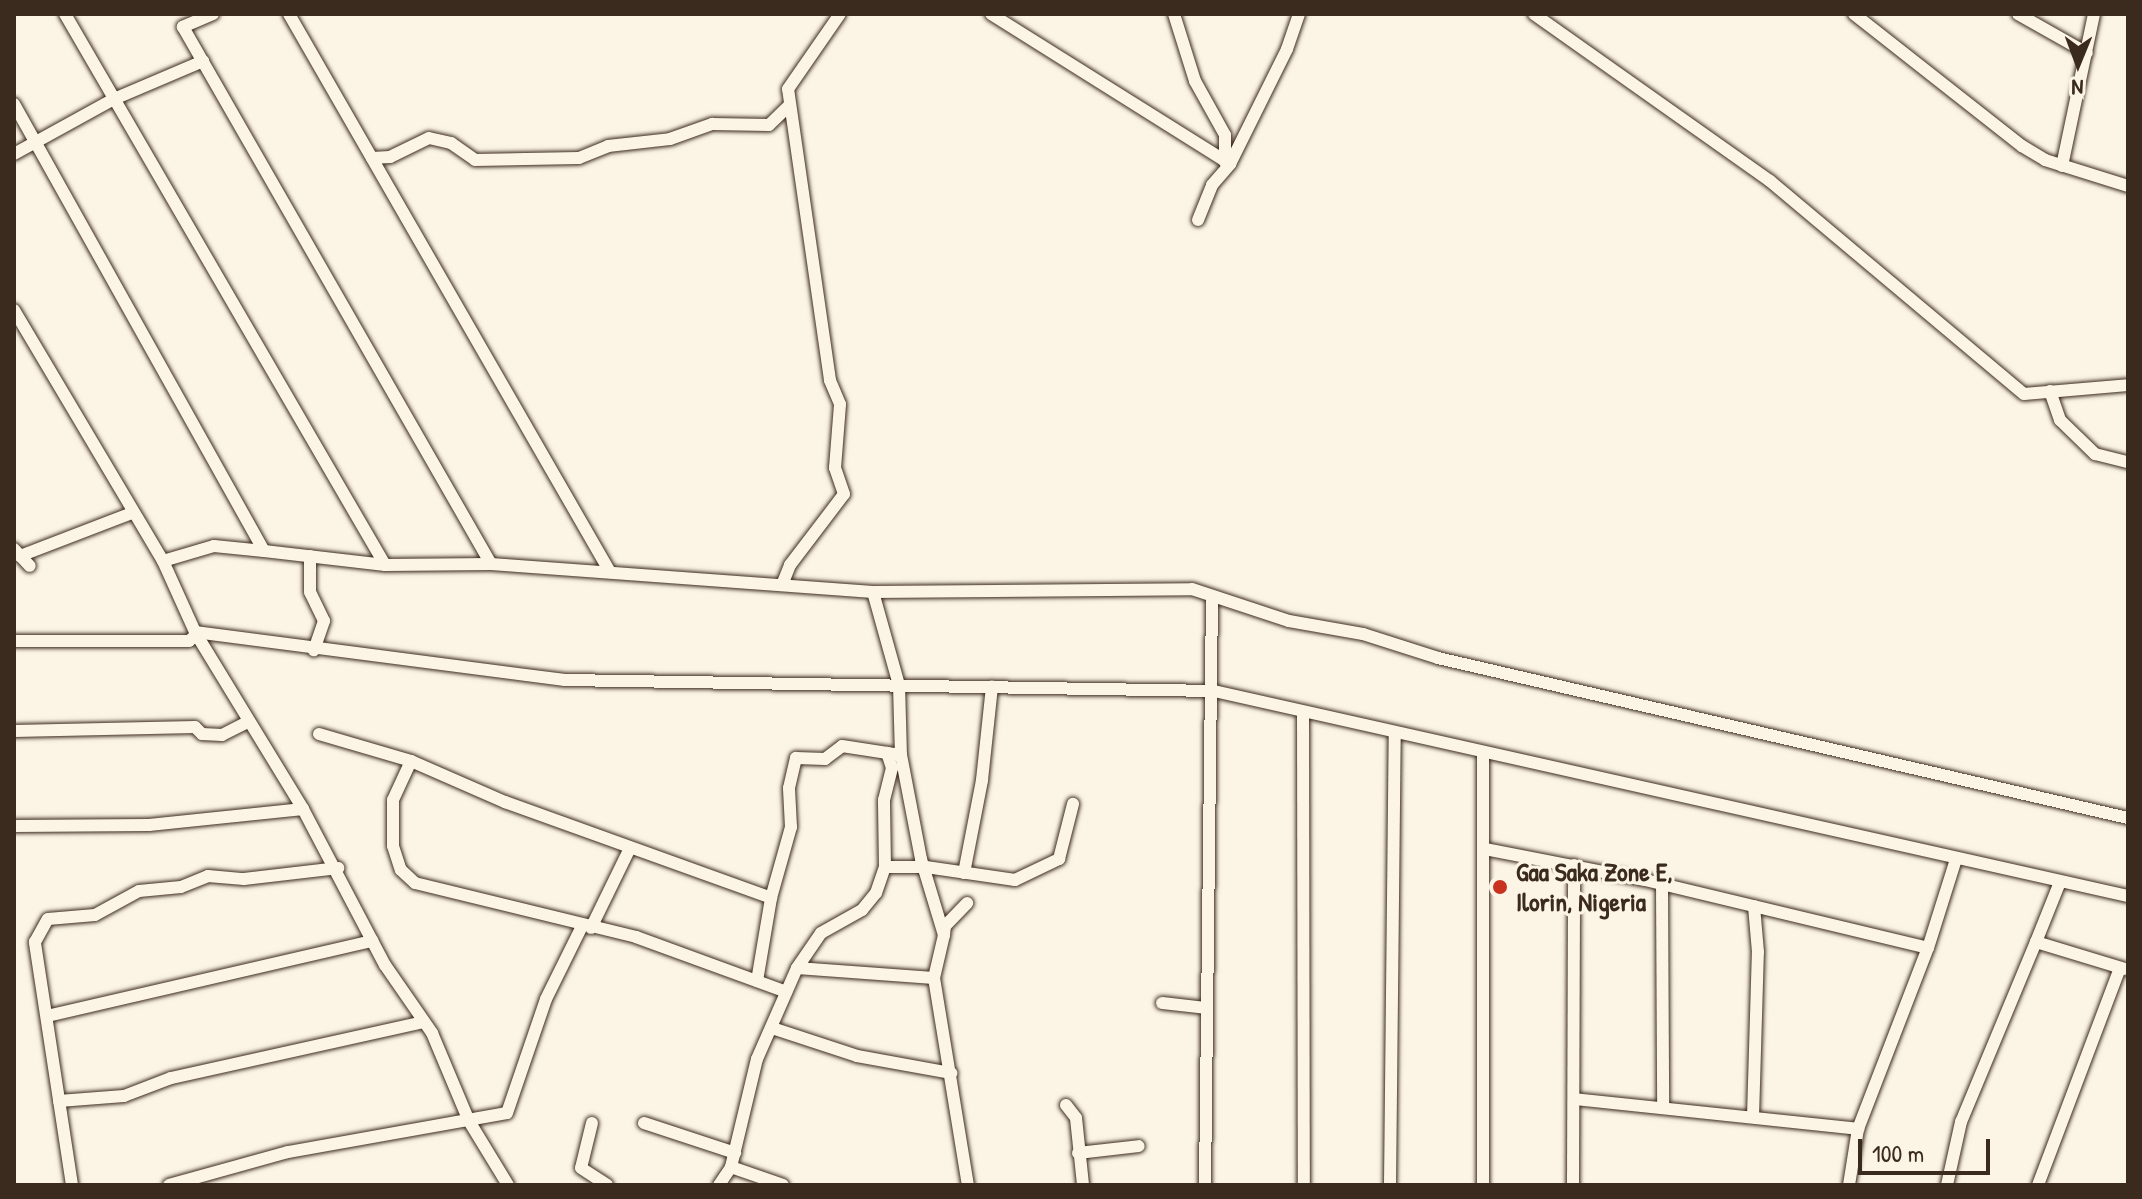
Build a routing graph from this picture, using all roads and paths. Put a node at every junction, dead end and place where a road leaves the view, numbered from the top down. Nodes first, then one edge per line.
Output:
1 (65, 14) edge
2 (175, 14) edge
3 (213, 14) edge
4 (289, 14) edge
5 (840, 14) edge
6 (991, 14) edge
7 (1174, 14) edge
8 (1299, 14) edge
9 (1534, 14) edge
10 (1854, 14) edge
11 (2018, 14) edge
12 (2094, 14) edge
13 (183, 27) junction
14 (2087, 53) junction
15 (203, 61) junction
16 (114, 99) junction
17 (14, 104) edge
18 (790, 105) junction
19 (36, 141) junction
20 (14, 154) edge
21 (372, 158) junction
22 (1227, 163) junction
23 (2062, 166) junction
24 (2128, 186) edge
25 (1198, 220) dead end
26 (14, 310) edge
27 (2128, 385) edge
28 (2050, 391) junction
29 (2128, 462) edge
30 (132, 513) junction
31 (264, 551) junction
32 (19, 555) edge
33 (310, 556) junction
34 (163, 561) junction
35 (491, 564) junction
36 (385, 565) junction
37 (610, 572) junction
38 (782, 585) junction
39 (873, 592) junction
40 (1212, 596) junction
41 (196, 634) junction
42 (14, 641) edge
43 (314, 650) junction
44 (899, 685) junction
45 (992, 687) junction
46 (1214, 691) junction
47 (1303, 712) junction
48 (248, 722) junction
49 (14, 731) edge
50 (1395, 733) junction
51 (319, 734) dead end
52 (894, 754) junction
53 (1483, 754) junction
54 (411, 761) junction
55 (1073, 804) dead end
56 (303, 809) junction
57 (2128, 818) edge
58 (14, 826) edge
59 (630, 848) junction
60 (1485, 849) junction
61 (1956, 859) junction
62 (1574, 865) junction
63 (885, 867) junction
64 (926, 867) junction
65 (338, 868) junction
66 (964, 873) junction
67 (2060, 882) junction
68 (1662, 884) junction
69 (2128, 896) edge
70 (771, 898) junction
71 (967, 903) dead end
72 (1754, 906) junction
73 (587, 927) junction
74 (944, 935) junction
75 (372, 941) junction
76 (2036, 942) junction
77 (1928, 948) junction
78 (797, 968) junction
79 (2124, 969) edge
80 (934, 978) junction
81 (757, 981) junction
82 (786, 992) junction
83 (1162, 1003) dead end
84 (1206, 1008) junction
85 (47, 1016) junction
86 (423, 1022) junction
87 (772, 1028) junction
88 (951, 1073) junction
89 (1574, 1099) junction
90 (59, 1101) junction
91 (1066, 1105) dead end
92 (1663, 1108) junction
93 (1753, 1117) junction
94 (469, 1121) junction
95 (592, 1123) dead end
96 (644, 1123) dead end
97 (1858, 1129) junction
98 (1139, 1146) dead end
99 (735, 1153) junction
100 (1078, 1153) junction
101 (731, 1167) junction
102 (202, 1182) edge
103 (72, 1185) edge
104 (169, 1185) edge
105 (508, 1185) edge
106 (607, 1185) edge
107 (719, 1185) edge
108 (783, 1185) edge
109 (968, 1185) edge
110 (1083, 1185) edge
111 (1205, 1185) edge
112 (1304, 1185) edge
113 (1390, 1185) edge
114 (1483, 1185) edge
115 (1573, 1185) edge
116 (1849, 1185) edge
117 (1947, 1185) edge
118 (2038, 1185) edge

1 - 16 street
2 - 13 street
3 - 13 street
4 - 21 street
5 - 18 street
6 - 22 street
7 - 22 street
8 - 22 street
9 - 28 street
10 - 23 street
11 - 14 street
12 - 14 street
13 - 15 street
14 - 23 street
15 - 16 street
15 - 35 street
16 - 19 street
16 - 36 street
17 - 19 street
18 - 21 street
18 - 38 street
19 - 20 street
19 - 31 street
21 - 37 street
22 - 25 street
23 - 24 street
26 - 30 street
27 - 28 street
28 - 29 street
30 - 32 street
30 - 34 street
31 - 33 street
31 - 34 street
33 - 36 street
33 - 43 street
34 - 41 street
35 - 36 street
35 - 37 street
37 - 38 street
38 - 39 street
39 - 40 street
39 - 44 street
40 - 46 street
40 - 57 street
41 - 42 street
41 - 43 street
41 - 48 street
43 - 44 street
44 - 45 street
44 - 52 street
45 - 46 street
45 - 66 street
46 - 47 street
46 - 84 street
47 - 50 street
47 - 112 street
48 - 49 street
48 - 56 street
50 - 53 street
50 - 113 street
51 - 54 street
52 - 63 street
52 - 64 street
52 - 70 street
53 - 60 street
53 - 61 street
54 - 59 street
54 - 73 street
55 - 66 street
56 - 58 street
56 - 65 street
59 - 70 street
59 - 73 street
60 - 62 street
60 - 114 street
61 - 67 street
61 - 77 street
62 - 68 street
62 - 89 street
63 - 64 street
63 - 78 street
64 - 66 street
64 - 74 street
65 - 75 street
65 - 85 street
67 - 69 street
67 - 76 street
68 - 72 street
68 - 92 street
70 - 81 street
71 - 74 street
72 - 77 street
72 - 93 street
73 - 81 street
73 - 94 street
74 - 80 street
75 - 85 street
75 - 86 street
76 - 79 street
76 - 117 street
77 - 97 street
78 - 80 street
78 - 82 street
79 - 118 street
80 - 88 street
81 - 82 street
82 - 87 street
83 - 84 street
84 - 111 street
85 - 90 street
86 - 90 street
86 - 94 street
87 - 88 street
87 - 99 street
88 - 109 street
89 - 92 street
89 - 115 street
90 - 103 street
91 - 100 street
92 - 93 street
93 - 97 street
94 - 102 street
94 - 105 street
95 - 106 street
96 - 99 street
97 - 116 street
98 - 100 street
99 - 101 street
100 - 110 street
101 - 107 street
101 - 108 street
102 - 104 street

